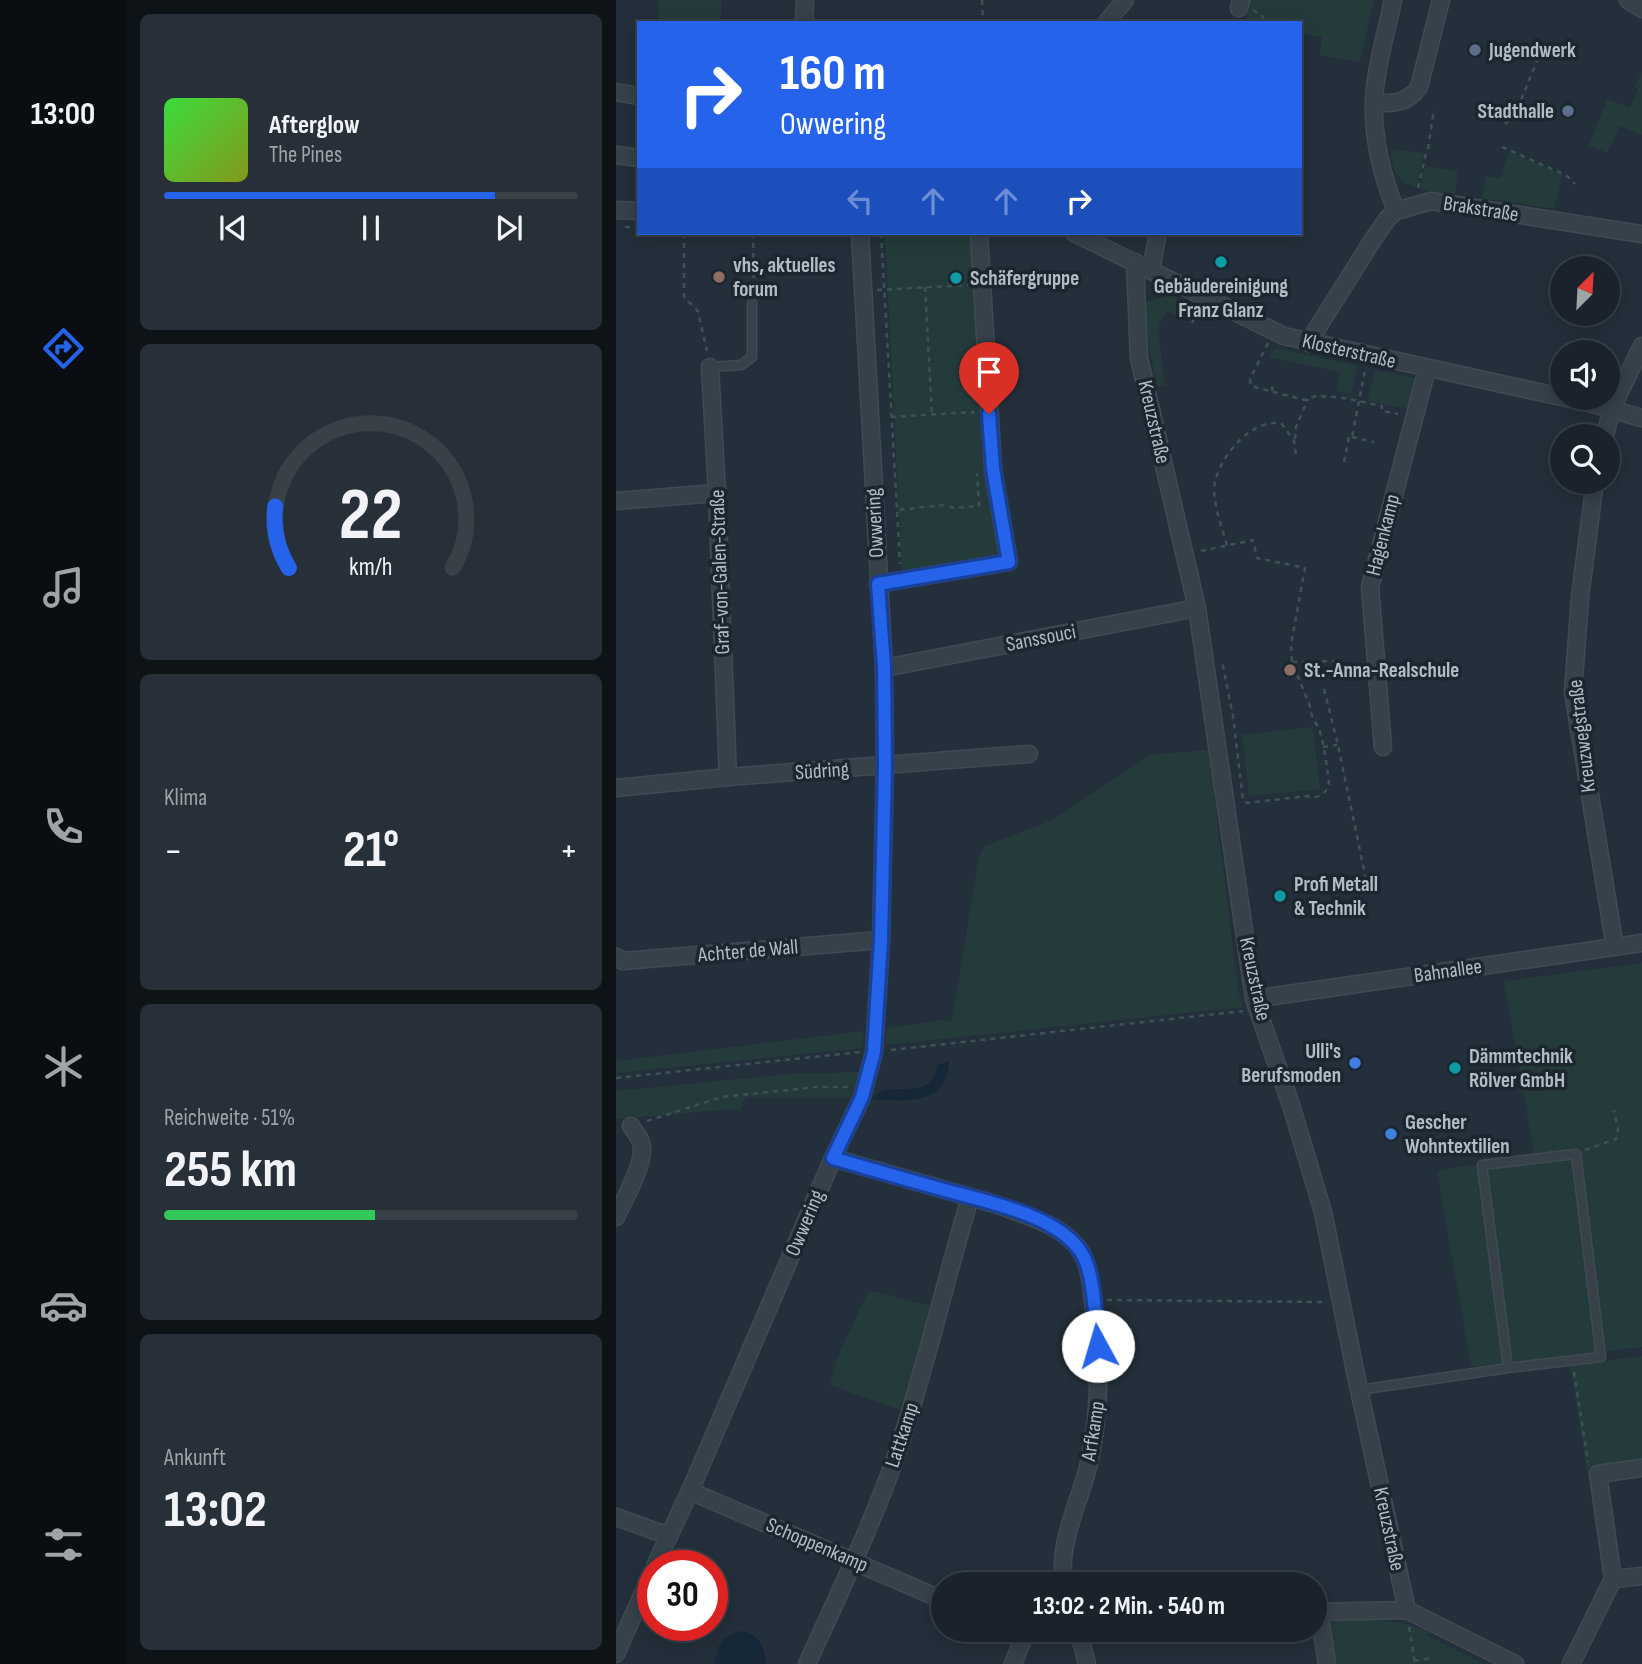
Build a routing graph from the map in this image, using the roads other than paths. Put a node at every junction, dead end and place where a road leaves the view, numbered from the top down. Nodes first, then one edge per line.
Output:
1 (805, 0) edge
2 (1125, 0) edge
3 (1393, 0) edge
4 (1441, 0) edge
5 (1628, 0) edge
6 (1642, 9) edge
7 (804, 21) edge
8 (1108, 21) edge
9 (616, 92) edge
10 (637, 96) edge
11 (1375, 103) junction
12 (616, 155) edge
13 (637, 158) edge
14 (616, 211) edge
15 (637, 211) edge
16 (1396, 211) junction
17 (1642, 234) edge
18 (860, 235) edge
19 (979, 235) edge
20 (1078, 235) edge
21 (1158, 235) edge
22 (1135, 261) junction
23 (1151, 269) junction
24 (753, 301) road end
25 (1308, 343) junction
26 (1642, 346) edge
27 (710, 367) joint
28 (1427, 369) junction
29 (1620, 391) edge
30 (1550, 395) edge
31 (1618, 410) edge
32 (1642, 418) edge
33 (718, 493) junction
34 (1593, 494) edge
35 (616, 501) edge
36 (878, 584) junction
37 (1197, 608) junction
38 (884, 667) junction
39 (1383, 747) dead end
40 (1029, 754) dead end
41 (885, 766) junction
42 (728, 777) junction
43 (616, 788) edge
44 (881, 940) junction
45 (1642, 943) edge
46 (1615, 947) junction
47 (616, 957) edge
48 (1254, 999) junction
49 (631, 1126) road end
50 (833, 1158) junction
51 (970, 1198) junction
52 (616, 1217) edge
53 (1508, 1368) junction
54 (1359, 1390) junction
55 (1642, 1468) edge
56 (690, 1491) junction
57 (616, 1517) edge
58 (668, 1536) junction
59 (662, 1550) edge
60 (855, 1561) junction
61 (1062, 1572) edge
62 (1642, 1576) edge
63 (1613, 1578) junction
64 (931, 1595) edge
65 (637, 1607) edge
66 (1407, 1610) junction
67 (1327, 1612) edge
68 (1017, 1642) edge
69 (1081, 1642) edge
70 (1323, 1642) edge
71 (616, 1654) edge
72 (807, 1664) edge
73 (1013, 1664) edge
74 (1087, 1664) edge
75 (1327, 1664) edge
76 (1515, 1664) edge
77 (1571, 1664) edge

1 - 7 street
2 - 8 street
3 - 11 street
4 - 11 street
5 - 6 street
9 - 10 street
11 - 16 street
12 - 13 street
14 - 15 street
16 - 17 street, Brakstraße
16 - 25 street
18 - 36 street, Owwering
19 - 36 street
20 - 22 street, Klosterstraße
21 - 23 street
22 - 23 street, Klosterstraße
22 - 37 street, Kreuzstraße
23 - 25 street, Klosterstraße
24 - 27 lane
25 - 28 street, Klosterstraße
26 - 29 street
27 - 33 street, Graf-von-Galen-Straße
28 - 30 street, Klosterstraße
28 - 39 street, Hagenkamp
31 - 32 street, Klosterstraße
33 - 35 street
33 - 42 street, Graf-von-Galen-Straße
34 - 46 street, Kreuzwegstraße
36 - 38 street, Owwering
37 - 38 street, Sanssouci
37 - 48 street, Kreuzstraße
38 - 41 street, Owwering
40 - 41 street, Südring
41 - 42 street, Südring
41 - 44 street, Owwering
42 - 43 street, Südring
44 - 47 street, Achter de Wall
44 - 50 street, Owwering
45 - 46 street, Bahnallee
46 - 48 street, Bahnallee
48 - 54 street, Kreuzstraße
49 - 52 street
50 - 51 street, Arfkamp
50 - 56 street, Owwering
51 - 60 street, Lattkamp
51 - 61 street, Arfkamp
53 - 53 lane
53 - 54 lane
54 - 66 street, Kreuzstraße
55 - 63 street
56 - 58 street, Owwering
56 - 60 street, Schoppenkamp
57 - 58 street
58 - 59 street, Owwering
60 - 64 street, Schoppenkamp
60 - 72 street, Lattkamp
62 - 63 street
63 - 77 street
65 - 71 street
66 - 67 street
66 - 76 street
68 - 73 street
69 - 74 street
70 - 75 street

